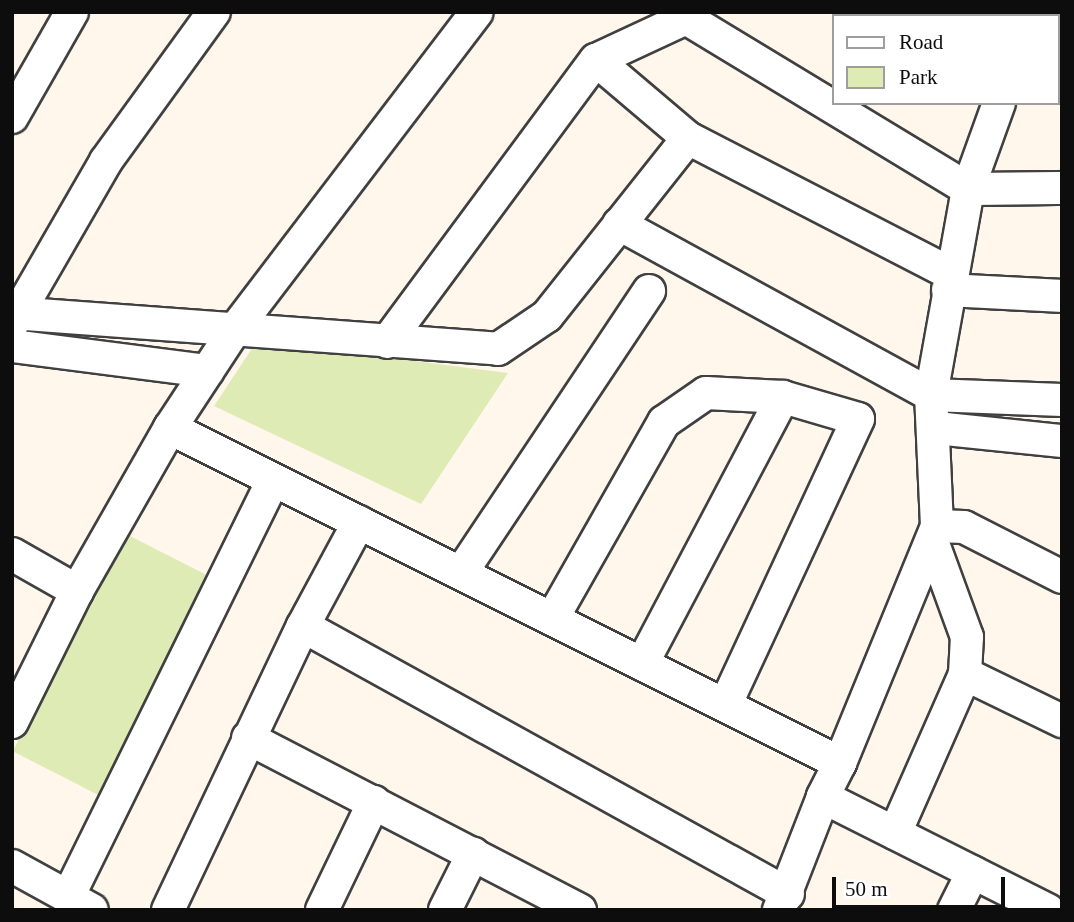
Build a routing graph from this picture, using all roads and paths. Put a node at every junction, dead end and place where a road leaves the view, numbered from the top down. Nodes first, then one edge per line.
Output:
1 (72, 12) edge
2 (214, 12) edge
3 (477, 12) edge
4 (688, 15) edge
5 (596, 60) junction
6 (832, 104) edge
7 (833, 105) edge
8 (998, 105) edge
9 (12, 117) edge
10 (688, 138) junction
11 (1062, 188) edge
12 (968, 189) junction
13 (619, 224) junction
14 (949, 281) junction
15 (649, 291) dead end
16 (1062, 296) edge
17 (14, 317) edge
18 (233, 332) junction
19 (387, 342) junction
20 (12, 346) edge
21 (207, 371) junction
22 (932, 395) junction
23 (783, 397) junction
24 (1062, 400) edge
25 (170, 428) junction
26 (936, 428) junction
27 (1012, 439) junction
28 (1062, 441) edge
29 (1062, 465) edge
30 (273, 480) junction
31 (359, 523) junction
32 (935, 534) junction
33 (12, 554) edge
34 (461, 573) junction
35 (1062, 577) edge
36 (76, 591) junction
37 (552, 618) junction
38 (303, 626) junction
39 (642, 664) junction
40 (965, 674) junction
41 (725, 705) junction
42 (1062, 721) edge
43 (12, 722) edge
44 (248, 738) junction
45 (840, 763) junction
46 (823, 797) junction
47 (374, 802) junction
48 (895, 834) junction
49 (474, 854) junction
50 (12, 866) edge
51 (973, 872) junction
52 (784, 902) edge
53 (80, 903) edge
54 (168, 910) edge
55 (322, 910) edge
56 (445, 910) edge
57 (580, 910) edge
58 (954, 910) edge
59 (1048, 910) edge

1 - 9 street
2 - 17 street
3 - 18 street
4 - 5 street
4 - 6 street
5 - 10 street
5 - 19 street
7 - 12 street
8 - 12 street
10 - 13 street
10 - 14 street
11 - 12 street
12 - 14 street
13 - 19 street
13 - 22 street
14 - 16 street
14 - 22 street
15 - 34 street
17 - 18 street
18 - 19 street
18 - 21 street
20 - 21 street
21 - 25 street
22 - 24 street
22 - 26 street
23 - 37 street
23 - 39 street
23 - 41 street
25 - 30 street
25 - 36 street
26 - 27 street
26 - 32 street
27 - 28 street
27 - 29 street
30 - 31 street
30 - 53 street
31 - 34 street
31 - 38 street
32 - 35 street
32 - 40 street
32 - 45 street
33 - 36 street
34 - 37 street
36 - 43 street
37 - 39 street
38 - 44 street
38 - 52 street
39 - 41 street
40 - 42 street
40 - 48 street
41 - 45 street
44 - 47 street
44 - 54 street
45 - 46 street
46 - 48 street
46 - 52 street
47 - 49 street
47 - 55 street
48 - 51 street
49 - 56 street
49 - 57 street
50 - 53 street
51 - 58 street
51 - 59 street

